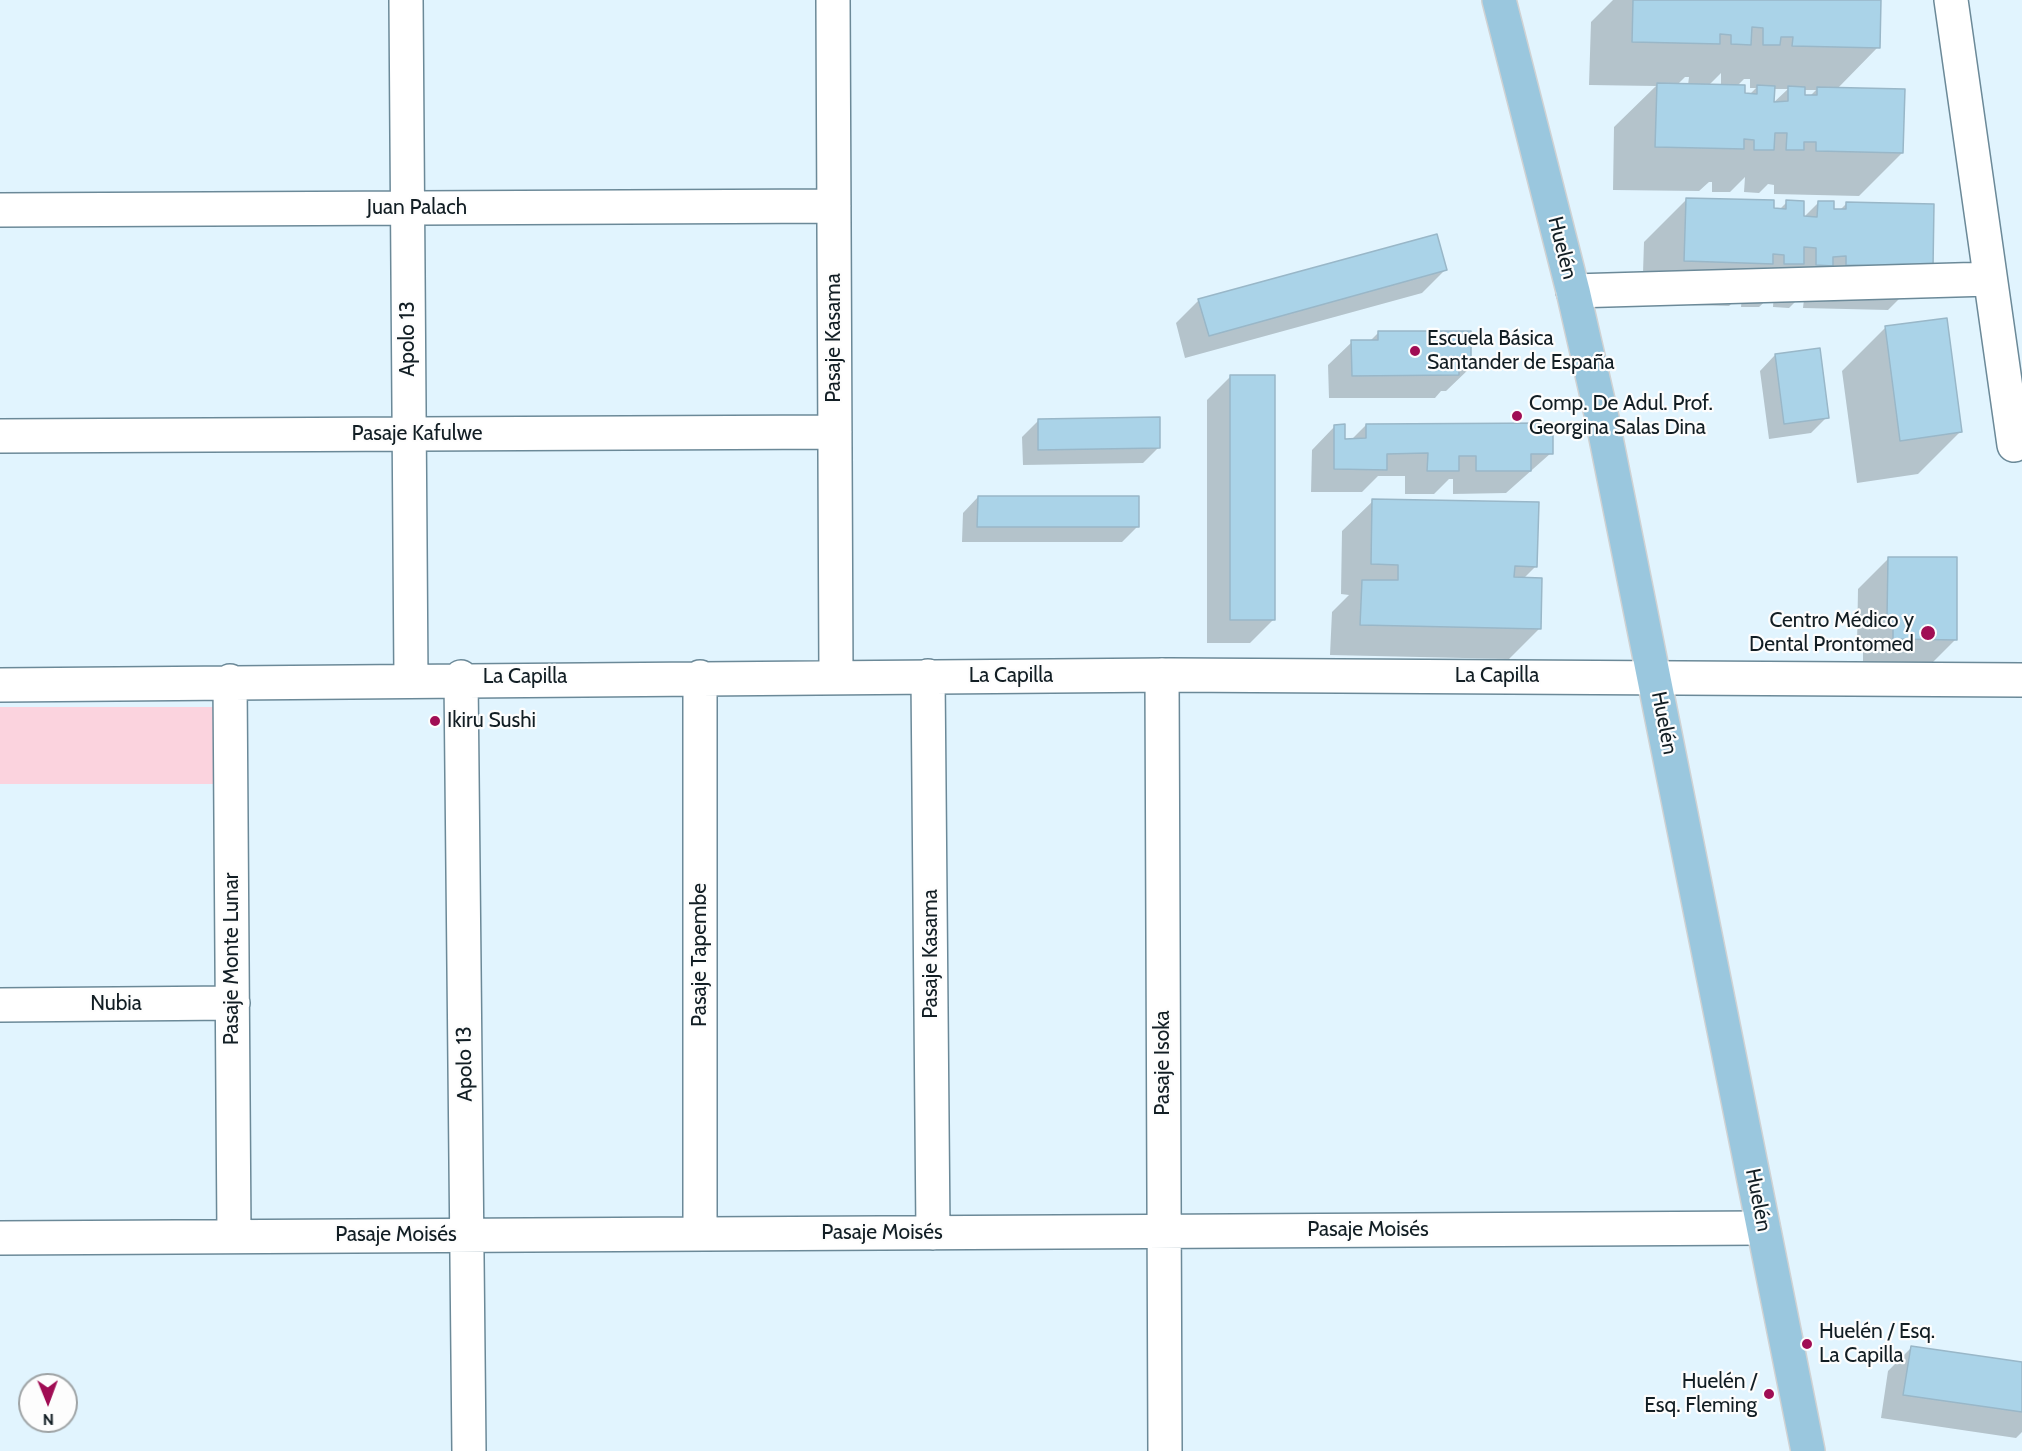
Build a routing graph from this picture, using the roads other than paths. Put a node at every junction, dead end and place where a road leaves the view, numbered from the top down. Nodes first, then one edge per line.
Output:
1 (406, 0) edge
2 (833, 0) edge
3 (1499, 0) edge
4 (1952, 0) edge
5 (834, 206) junction
6 (407, 207) junction
7 (0, 210) edge
8 (1990, 279) junction
9 (1573, 291) junction
10 (835, 432) junction
11 (409, 435) junction
12 (0, 436) edge
13 (2014, 445) dead end
14 (1162, 675) junction
15 (700, 676) junction
16 (836, 676) junction
17 (928, 676) junction
18 (461, 677) junction
19 (411, 678) junction
20 (1655, 679) junction
21 (2022, 680) edge
22 (230, 681) junction
23 (0, 685) edge
24 (233, 1003) junction
25 (0, 1005) edge
26 (1763, 1228) junction
27 (1164, 1231) junction
28 (933, 1233) junction
29 (700, 1234) junction
30 (466, 1235) junction
31 (234, 1236) junction
32 (0, 1238) edge
33 (469, 1451) edge
34 (1165, 1451) edge
35 (1808, 1451) edge

1 - 6 street, Apolo 13
2 - 5 street, Pasaje Kasama
3 - 9 main road, Huelén
4 - 8 street
5 - 6 street, Juan Palach
5 - 10 street, Pasaje Kasama
6 - 7 street, Juan Palach
6 - 11 street, Apolo 13
8 - 9 street
8 - 13 street
9 - 20 main road, Huelén
10 - 11 street, Pasaje Kafulwe
10 - 16 street, Pasaje Kasama
11 - 12 street, Pasaje Kafulwe
11 - 19 street, Apolo 13
14 - 17 street, La Capilla
14 - 20 street, La Capilla
14 - 27 street, Pasaje Isoka
15 - 16 street, La Capilla
15 - 18 street, La Capilla
15 - 29 street, Pasaje Tapembe
16 - 17 street, La Capilla
17 - 28 street, Pasaje Kasama
18 - 19 street, La Capilla
18 - 30 street, Apolo 13
19 - 22 street, La Capilla
20 - 21 street, La Capilla
20 - 26 main road, Huelén
22 - 23 street, La Capilla
22 - 24 street, Pasaje Monte Lunar
24 - 25 street, Nubia
24 - 31 street, Pasaje Monte Lunar
26 - 27 street, Pasaje Moisés
26 - 35 main road, Huelén
27 - 28 street, Pasaje Moisés
27 - 34 street, Pasaje Isoka
28 - 29 street, Pasaje Moisés
29 - 30 street, Pasaje Moisés
30 - 31 street, Pasaje Moisés
30 - 33 street, Apolo 13
31 - 32 street, Pasaje Moisés

